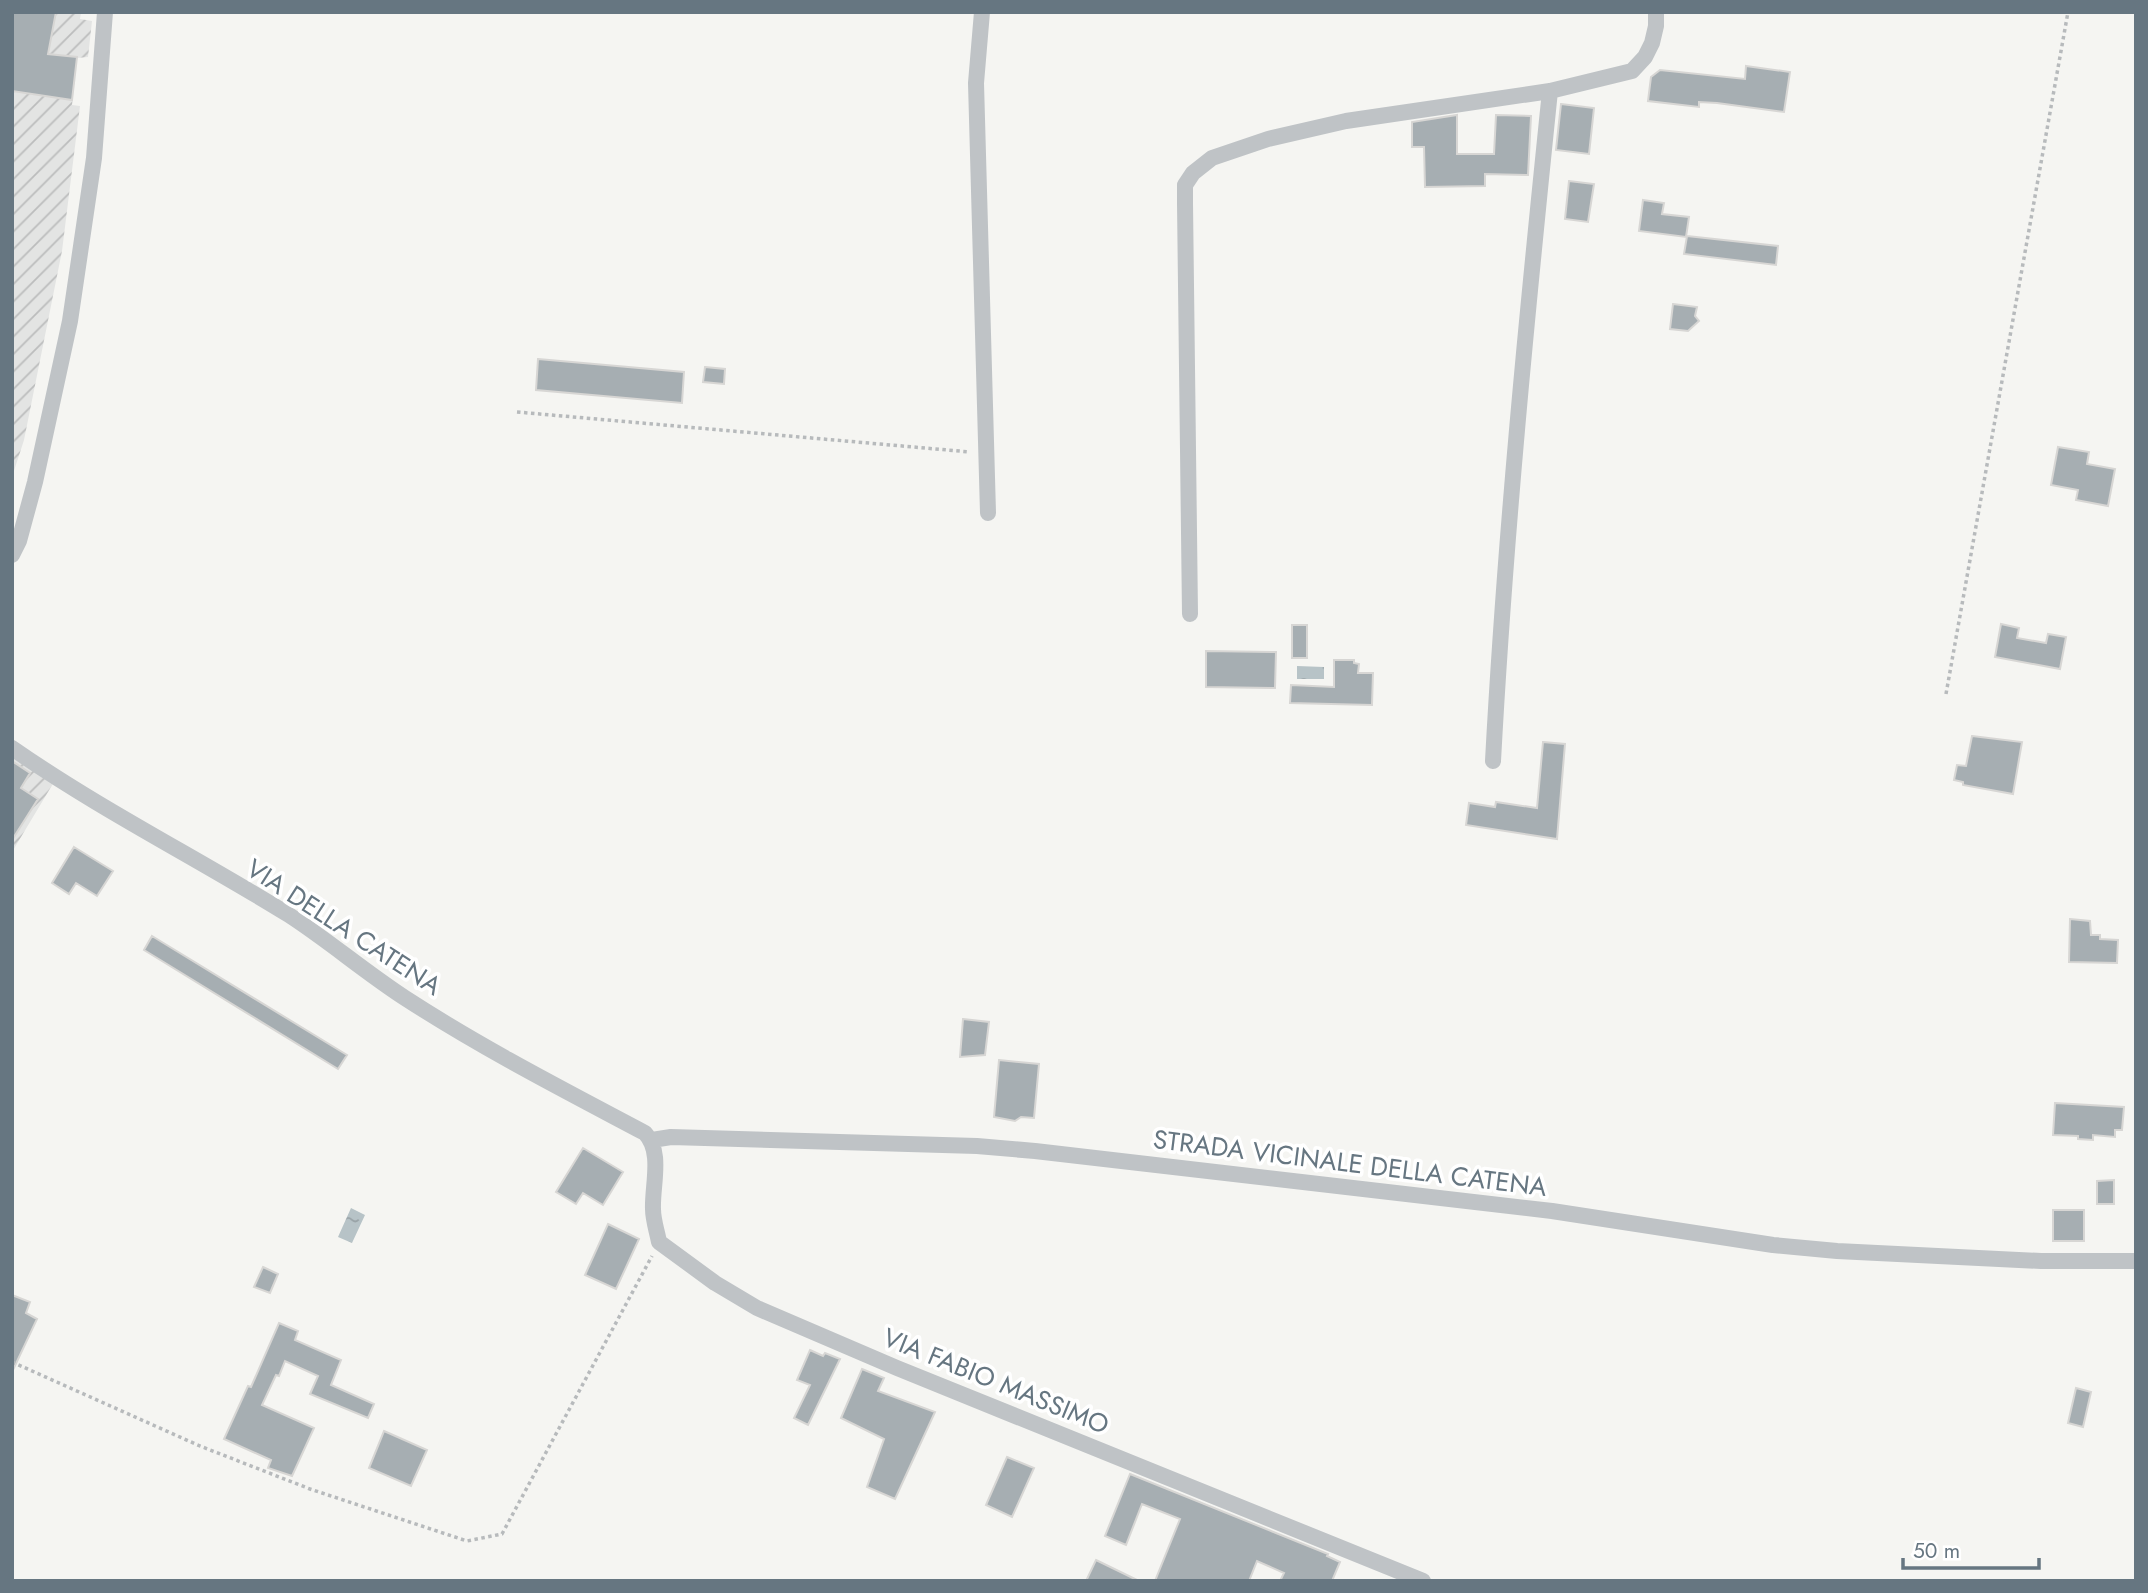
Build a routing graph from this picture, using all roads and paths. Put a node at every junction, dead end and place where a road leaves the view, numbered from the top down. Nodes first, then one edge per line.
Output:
1 (105, 12) edge
2 (982, 12) edge
3 (1656, 12) edge
4 (2068, 12) edge
5 (1550, 91) junction
6 (517, 412) dead end
7 (986, 454) junction
8 (988, 513) dead end
9 (12, 555) edge
10 (1190, 614) dead end
11 (1946, 694) dead end
12 (12, 748) edge
13 (1493, 761) dead end
14 (652, 1140) junction
15 (659, 1242) junction
16 (2136, 1261) edge
17 (12, 1362) edge
18 (1423, 1581) edge

1 - 9 street
2 - 7 street
3 - 5 street
4 - 11 path
5 - 10 street
5 - 13 street
6 - 7 path
7 - 8 street
12 - 14 street, VIA DELLA CATENA
14 - 15 street
14 - 16 street, STRADA VICINALE DELLA CATENA
15 - 17 path
15 - 18 street, VIA FABIO MASSIMO

